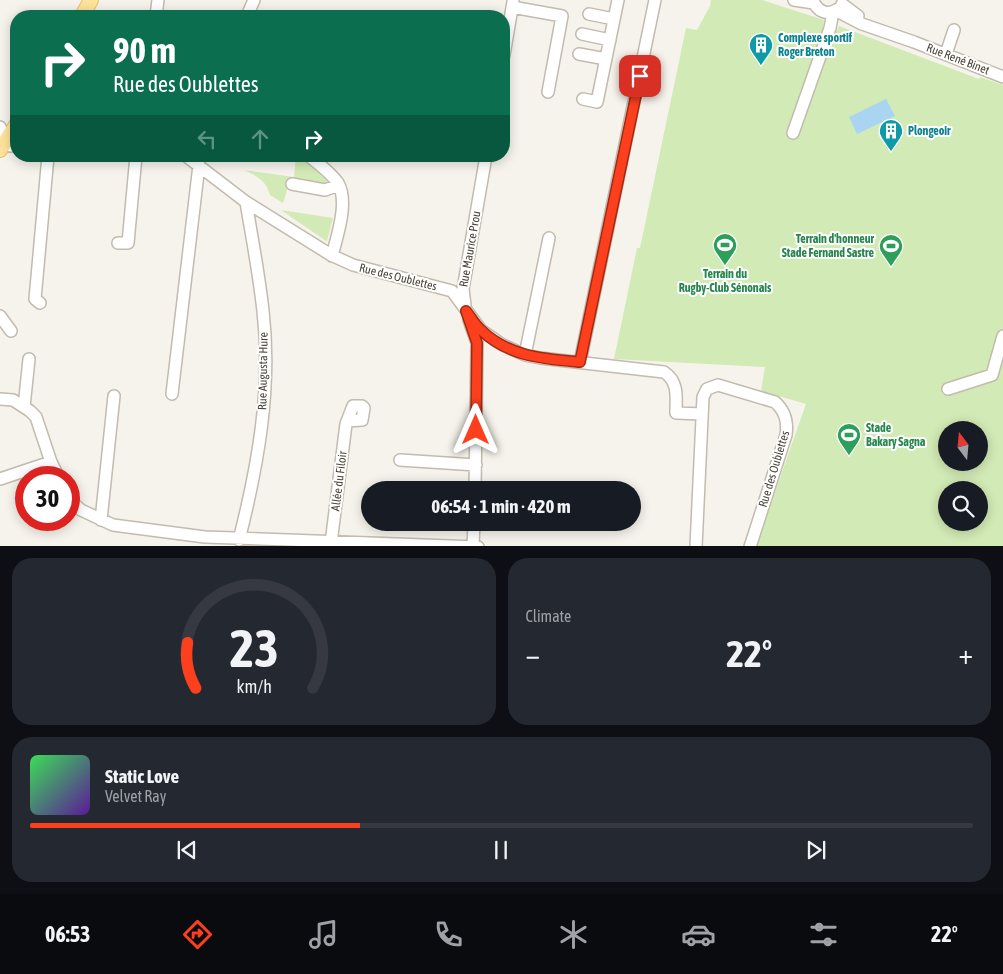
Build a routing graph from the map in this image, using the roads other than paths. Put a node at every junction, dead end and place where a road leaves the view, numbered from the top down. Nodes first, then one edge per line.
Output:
1 (618, 0) edge
2 (656, 0) edge
3 (794, 0) edge
4 (813, 2) edge
5 (513, 4) edge
6 (839, 7) edge
7 (589, 14) dead end
8 (614, 19) junction
9 (510, 21) edge
10 (954, 30) dead end
11 (582, 34) dead end
12 (610, 40) junction
13 (579, 54) dead end
14 (946, 54) junction
15 (606, 59) junction
16 (1003, 77) edge
17 (548, 92) dead end
18 (583, 99) dead end
19 (793, 133) dead end
20 (47, 162) edge
21 (135, 162) edge
22 (195, 162) edge
23 (316, 162) edge
24 (485, 162) edge
25 (199, 165) junction
26 (292, 184) dead end
27 (339, 185) junction
28 (246, 202) junction
29 (549, 238) dead end
30 (118, 242) dead end
31 (332, 256) junction
32 (40, 303) dead end
33 (466, 311) junction
34 (0, 316) edge
35 (12, 331) dead end
36 (1003, 336) edge
37 (525, 356) junction
38 (29, 359) dead end
39 (580, 362) junction
40 (948, 389) dead end
41 (172, 394) dead end
42 (114, 396) dead end
43 (0, 399) edge
44 (24, 407) junction
45 (702, 414) junction
46 (347, 420) dead end
47 (400, 460) dead end
48 (51, 462) junction
49 (476, 465) junction
50 (53, 466) edge
51 (0, 479) edge
52 (475, 481) edge
53 (80, 508) edge
54 (101, 520) junction
55 (474, 531) edge
56 (239, 540) junction
57 (331, 543) junction
58 (474, 546) edge
59 (478, 546) edge
60 (696, 546) edge
61 (750, 546) edge

1 - 8 street
2 - 39 street
3 - 4 street
4 - 6 street, Rue René Binet
5 - 9 street
5 - 17 street
6 - 14 street, Rue René Binet
6 - 19 street
7 - 8 street
8 - 12 street
10 - 14 street
11 - 12 street
12 - 15 street
13 - 15 street
14 - 16 street, Rue René Binet
15 - 18 street
20 - 32 street
21 - 30 street
22 - 25 street, Rue des Oublettes
23 - 27 street
24 - 33 street, Rue Maurice Prou
25 - 28 street, Rue des Oublettes
25 - 41 street
26 - 27 street
27 - 31 street
28 - 31 street, Rue des Oublettes
28 - 56 street, Rue Augusta Hure
29 - 37 street
31 - 33 street, Rue des Oublettes
33 - 37 street, Rue des Oublettes
33 - 49 street, Rue Maurice Prou
34 - 35 street
36 - 40 street
37 - 39 street, Rue des Oublettes
38 - 44 street
39 - 45 street, Rue des Oublettes
42 - 54 street
43 - 44 street
44 - 48 street
45 - 60 street, Rue des Oublettes
45 - 61 street, Rue des Oublettes
46 - 57 street, Allée du Filoir
47 - 49 street
48 - 50 street
48 - 51 street
49 - 52 street, Rue Maurice Prou
53 - 54 street
54 - 56 street
55 - 58 street
56 - 57 street
57 - 58 street
58 - 59 street

